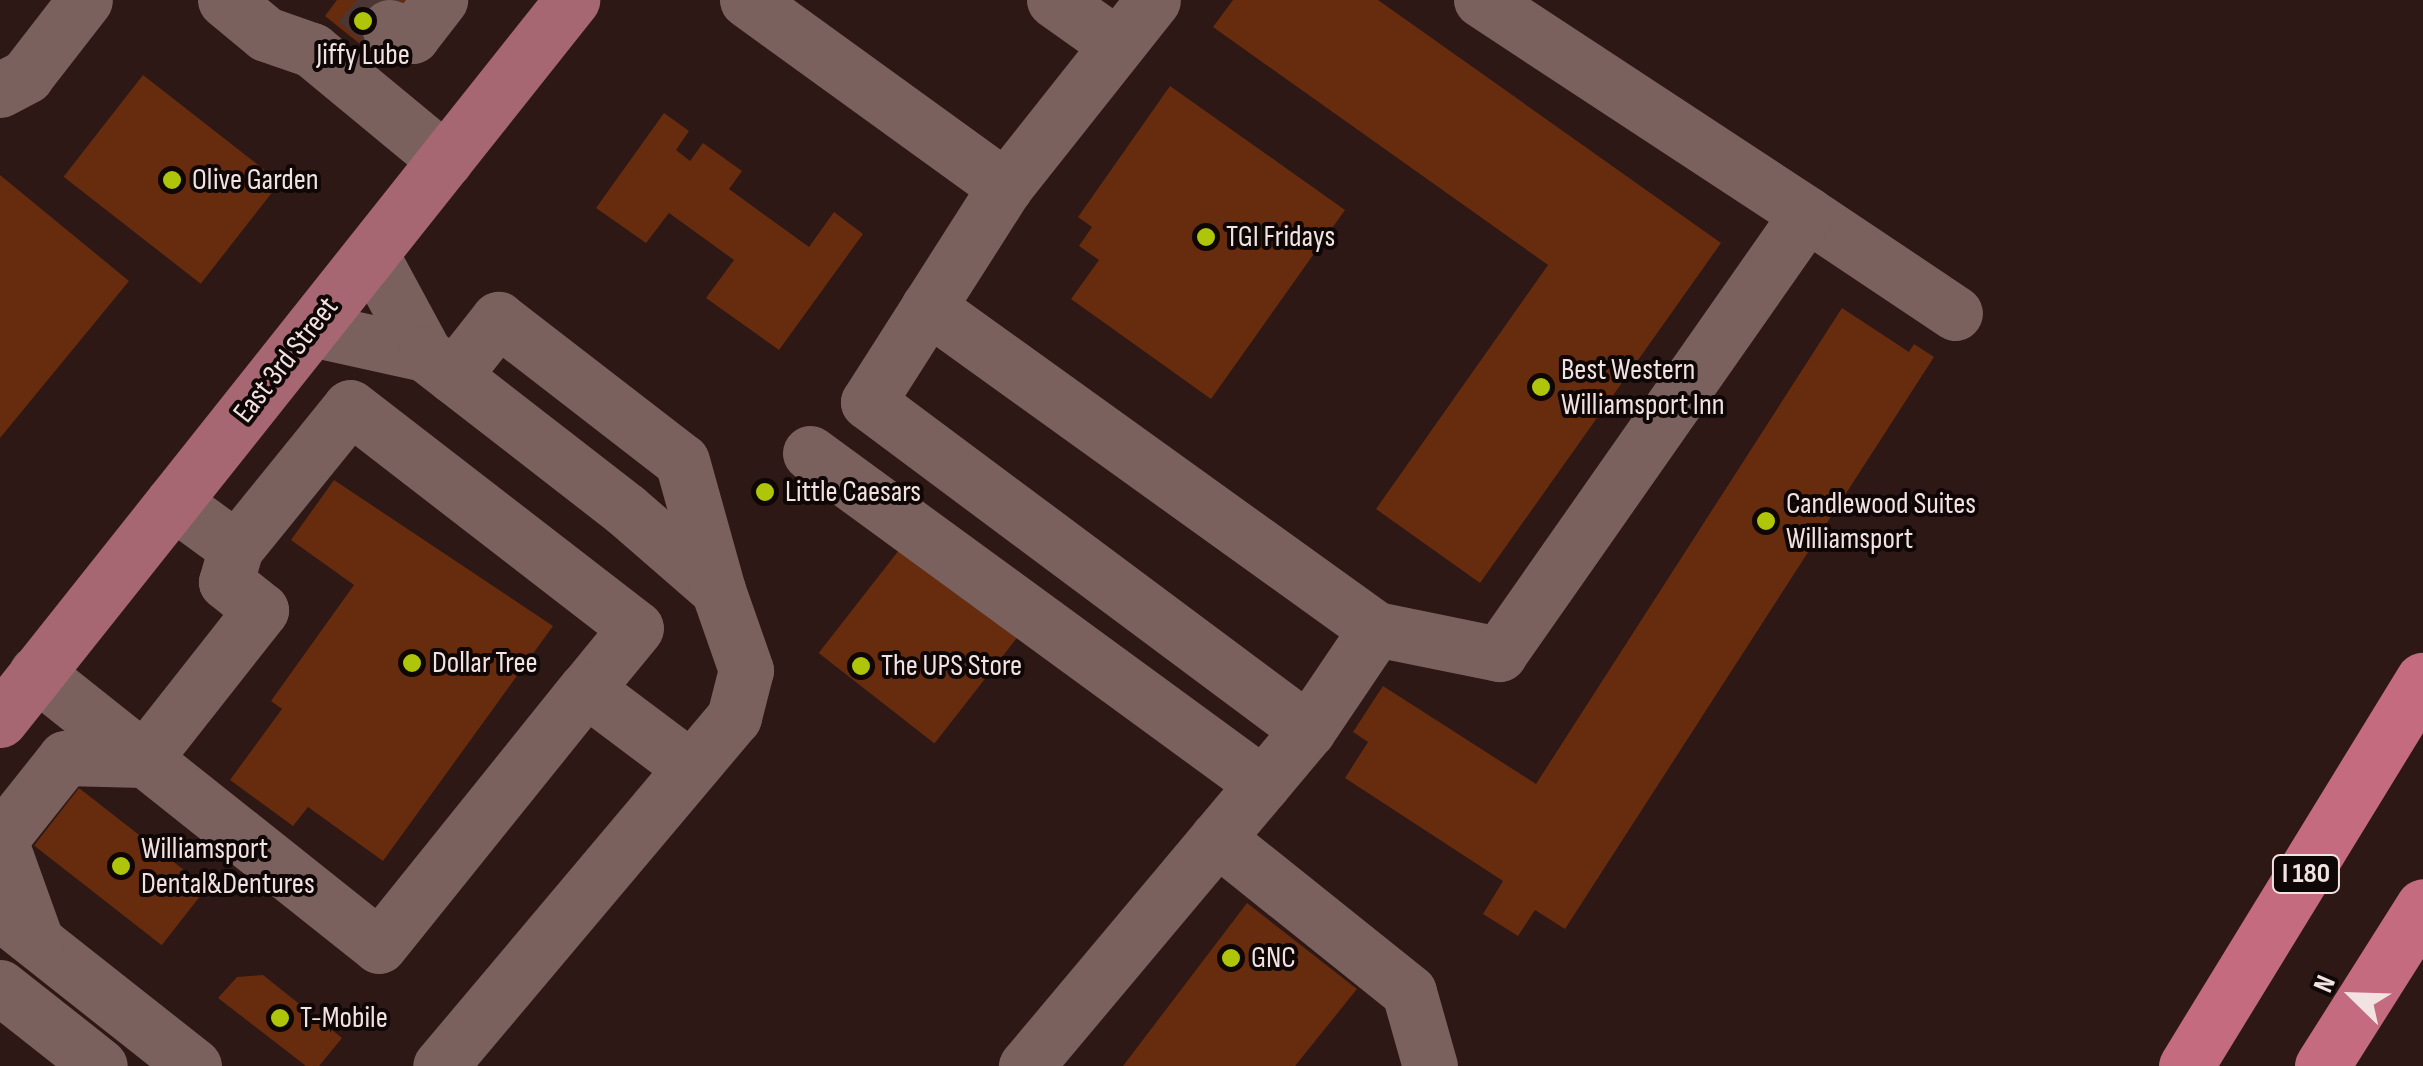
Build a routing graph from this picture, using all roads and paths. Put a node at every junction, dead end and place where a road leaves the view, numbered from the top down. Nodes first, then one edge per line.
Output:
1 (85, 0) edge
2 (572, 0) edge
3 (747, 0) edge
4 (1054, 0) edge
5 (1152, 0) edge
6 (1482, 0) edge
7 (230, 2) edge
8 (289, 18) edge
9 (1117, 45) junction
10 (0, 90) edge
11 (446, 160) junction
12 (1005, 187) junction
13 (1807, 214) junction
14 (371, 254) junction
15 (928, 307) junction
16 (1955, 313) dead end
17 (311, 329) junction
18 (439, 365) junction
19 (501, 414) junction
20 (810, 453) dead end
21 (448, 482) junction
22 (174, 502) junction
23 (236, 548) junction
24 (718, 590) junction
25 (1376, 629) junction
26 (36, 674) junction
27 (2423, 680) edge
28 (586, 689) junction
29 (0, 720) edge
30 (1308, 730) junction
31 (143, 760) junction
32 (690, 766) junction
33 (1263, 784) junction
34 (1218, 838) junction
35 (2423, 906) edge
36 (18, 926) edge
37 (0, 987) edge
38 (100, 1066) edge
39 (194, 1066) edge
40 (440, 1066) edge
41 (1026, 1066) edge
42 (1430, 1066) edge
43 (2186, 1066) edge
44 (2322, 1066) edge

1 - 10 lane
2 - 11 main road, East 3rd Street
3 - 12 lane
4 - 9 lane
5 - 9 lane
6 - 13 lane
7 - 8 lane
8 - 11 lane
9 - 12 lane
11 - 14 main road, East 3rd Street
12 - 15 lane
13 - 16 lane
13 - 25 lane
14 - 17 main road, East 3rd Street
14 - 18 lane
15 - 25 lane
15 - 30 lane
17 - 18 lane
17 - 22 main road, East 3rd Street
18 - 19 lane
18 - 24 lane
19 - 21 lane
19 - 24 lane
20 - 33 lane
21 - 23 lane
21 - 28 lane
22 - 23 lane
22 - 26 main road, East 3rd Street
23 - 31 lane
24 - 32 lane
25 - 30 lane
26 - 29 main road, East 3rd Street
26 - 31 lane
27 - 43 highway, I 180
28 - 31 lane
28 - 32 lane
30 - 33 lane
31 - 36 lane
32 - 40 lane
33 - 34 lane
34 - 41 lane
34 - 42 lane
35 - 44 highway
36 - 39 lane
37 - 38 lane

